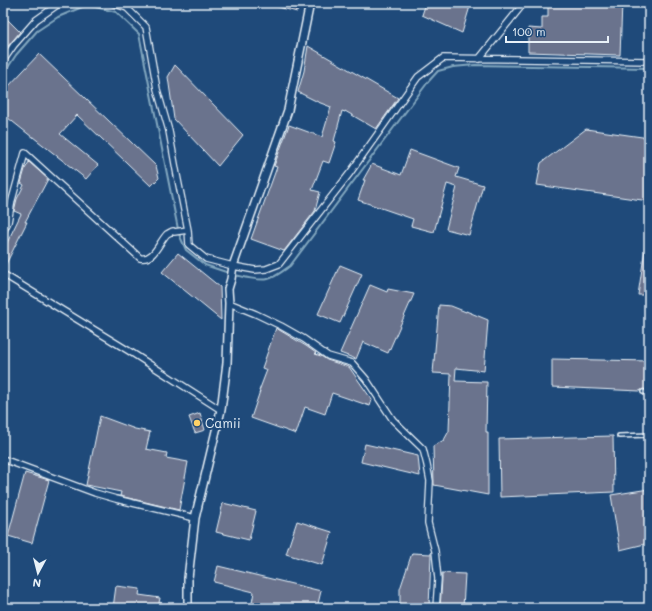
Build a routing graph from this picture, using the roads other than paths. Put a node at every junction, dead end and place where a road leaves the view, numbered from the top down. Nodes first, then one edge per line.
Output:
1 (60, 3) edge
2 (112, 3) edge
3 (310, 3) edge
4 (524, 3) edge
5 (479, 59) junction
6 (3, 61) edge
7 (649, 61) edge
8 (185, 230) junction
9 (3, 232) edge
10 (233, 268) junction
11 (3, 274) edge
12 (229, 304) junction
13 (643, 392) dead end
14 (649, 393) edge
15 (221, 410) junction
16 (649, 435) edge
17 (619, 436) dead end
18 (3, 459) edge
19 (195, 518) junction
20 (188, 608) edge
21 (436, 608) edge

1 - 6 street
2 - 8 street
3 - 10 street
4 - 5 street
5 - 7 street
5 - 10 street
8 - 9 street
8 - 10 street
10 - 12 street
11 - 15 street
12 - 15 street
12 - 21 street
13 - 14 lane
15 - 19 street
16 - 17 lane
18 - 19 street
19 - 20 street

